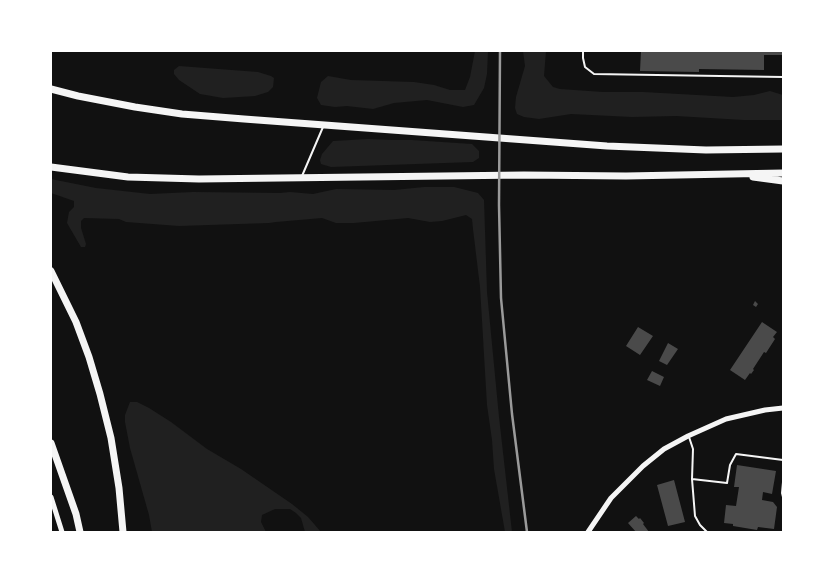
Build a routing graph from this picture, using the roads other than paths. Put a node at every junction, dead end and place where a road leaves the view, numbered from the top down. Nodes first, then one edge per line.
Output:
1 (583, 51) edge
2 (783, 77) edge
3 (51, 89) edge
4 (324, 126) junction
5 (783, 148) edge
6 (51, 167) edge
7 (783, 173) edge
8 (733, 174) junction
9 (302, 178) junction
10 (783, 181) edge
11 (51, 271) edge
12 (783, 408) edge
13 (688, 436) junction
14 (51, 443) edge
15 (783, 460) edge
16 (692, 479) junction
17 (783, 482) edge
18 (51, 497) edge
19 (783, 497) edge
20 (62, 532) edge
21 (80, 532) edge
22 (123, 532) edge
23 (588, 532) edge
24 (708, 532) edge

1 - 2 lane
3 - 4 highway
4 - 5 highway
4 - 9 lane
6 - 9 highway
7 - 8 highway
8 - 9 highway
8 - 10 highway
11 - 22 highway
12 - 13 street
13 - 16 lane
13 - 23 street
14 - 21 highway
15 - 16 lane
16 - 24 lane
17 - 19 lane
18 - 20 street

